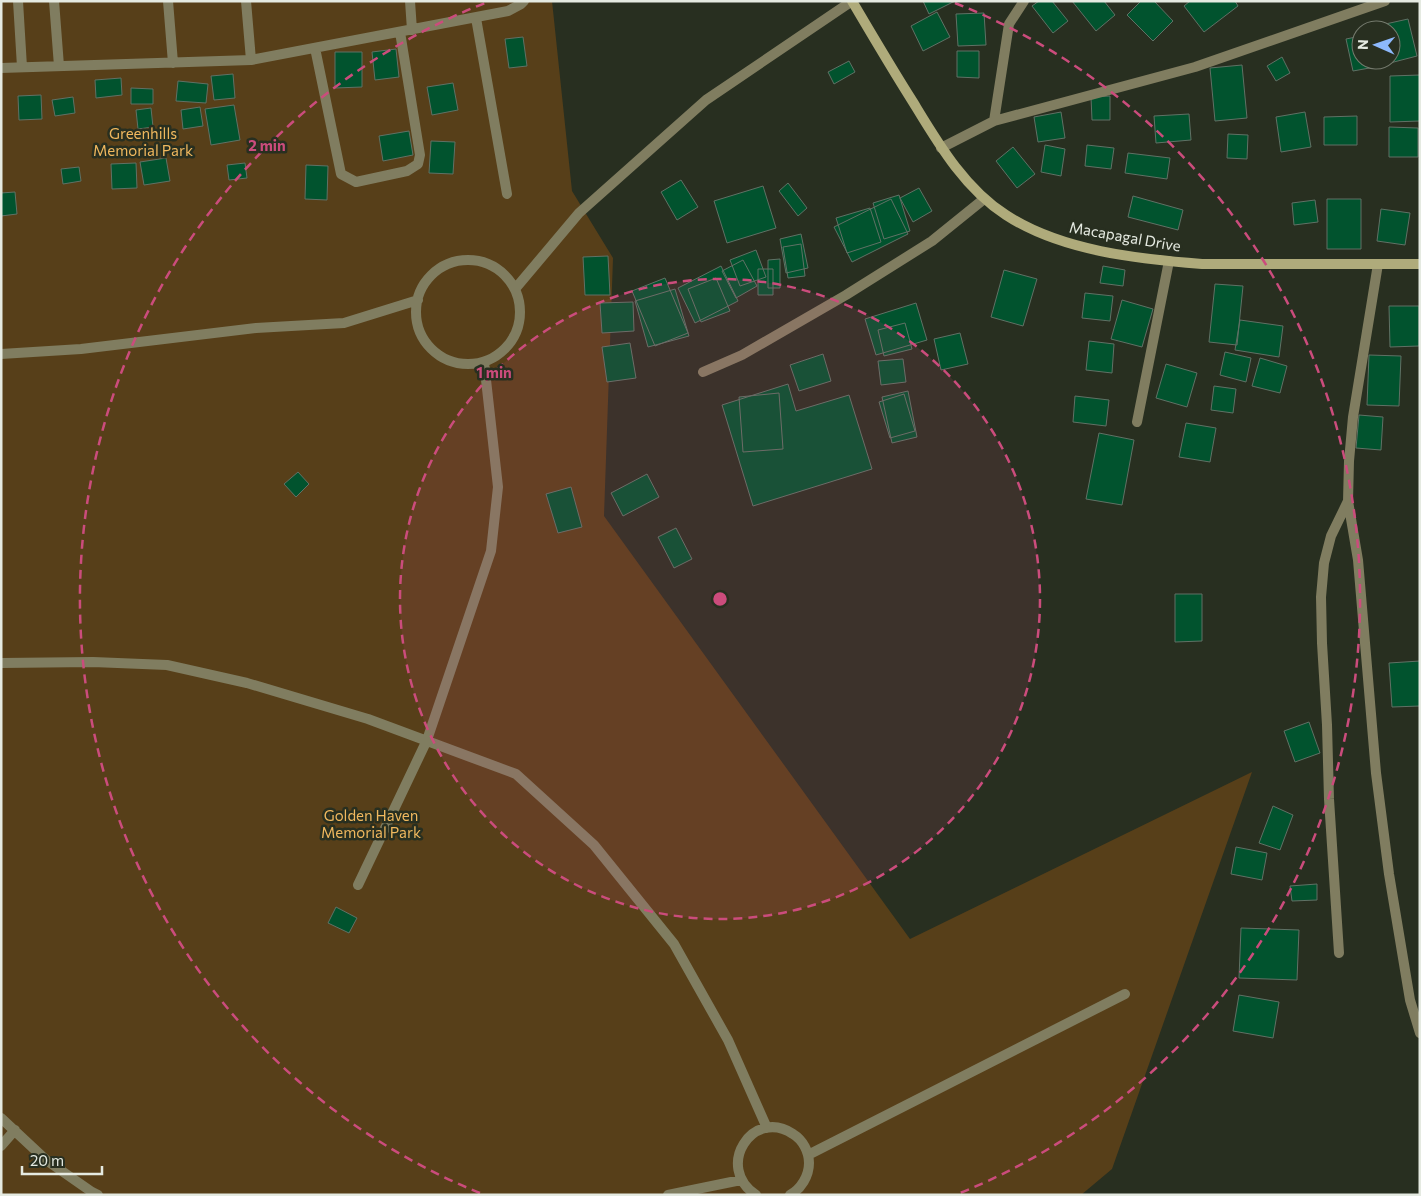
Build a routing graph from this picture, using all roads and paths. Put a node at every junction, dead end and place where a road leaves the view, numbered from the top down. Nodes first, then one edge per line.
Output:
1 (18, 1) edge
2 (54, 1) edge
3 (168, 1) edge
4 (246, 1) edge
5 (410, 1) edge
6 (524, 1) edge
7 (852, 1) edge
8 (1024, 1) edge
9 (1385, 1) edge
10 (476, 18) junction
11 (412, 30) junction
12 (400, 32) junction
13 (315, 48) junction
14 (250, 60) junction
15 (173, 63) junction
16 (59, 66) junction
17 (22, 67) junction
18 (1, 68) edge
19 (994, 121) junction
20 (941, 148) junction
21 (507, 194) dead end
22 (984, 199) junction
23 (1170, 261) junction
24 (1378, 264) junction
25 (1420, 264) edge
26 (515, 289) junction
27 (418, 300) junction
28 (1, 354) edge
29 (484, 362) junction
30 (703, 372) dead end
31 (1137, 422) dead end
32 (1348, 501) junction
33 (1, 663) edge
34 (428, 740) junction
35 (358, 885) dead end
36 (1339, 953) dead end
37 (1125, 994) dead end
38 (1420, 1033) edge
39 (1, 1118) edge
40 (768, 1128) junction
41 (15, 1130) junction
42 (1, 1146) edge
43 (808, 1155) junction
44 (741, 1180) junction
45 (98, 1195) edge
46 (668, 1195) edge
47 (756, 1195) edge
48 (790, 1195) edge

1 - 17 street
2 - 16 street
3 - 15 street
4 - 14 street
5 - 11 street
6 - 10 street
7 - 20 main road, Macapagal Drive
7 - 26 street
8 - 19 street
9 - 19 street
10 - 11 street
10 - 21 street
11 - 12 street
12 - 13 street
12 - 13 street
13 - 14 street
14 - 15 street
15 - 16 street
16 - 17 street
17 - 18 street
19 - 20 street
20 - 22 main road, Macapagal Drive
22 - 23 main road, Macapagal Drive
22 - 30 street
23 - 24 main road, Macapagal Drive
23 - 31 street
24 - 25 main road, Macapagal Drive
24 - 32 street
26 - 27 street
26 - 29 street
27 - 28 street
27 - 29 street
29 - 34 street
32 - 36 street
32 - 38 street
33 - 34 street
34 - 35 street
34 - 40 street
37 - 43 street
39 - 41 street
40 - 43 street
40 - 44 street
41 - 42 street
41 - 45 street
43 - 48 street
44 - 46 street
44 - 47 street

